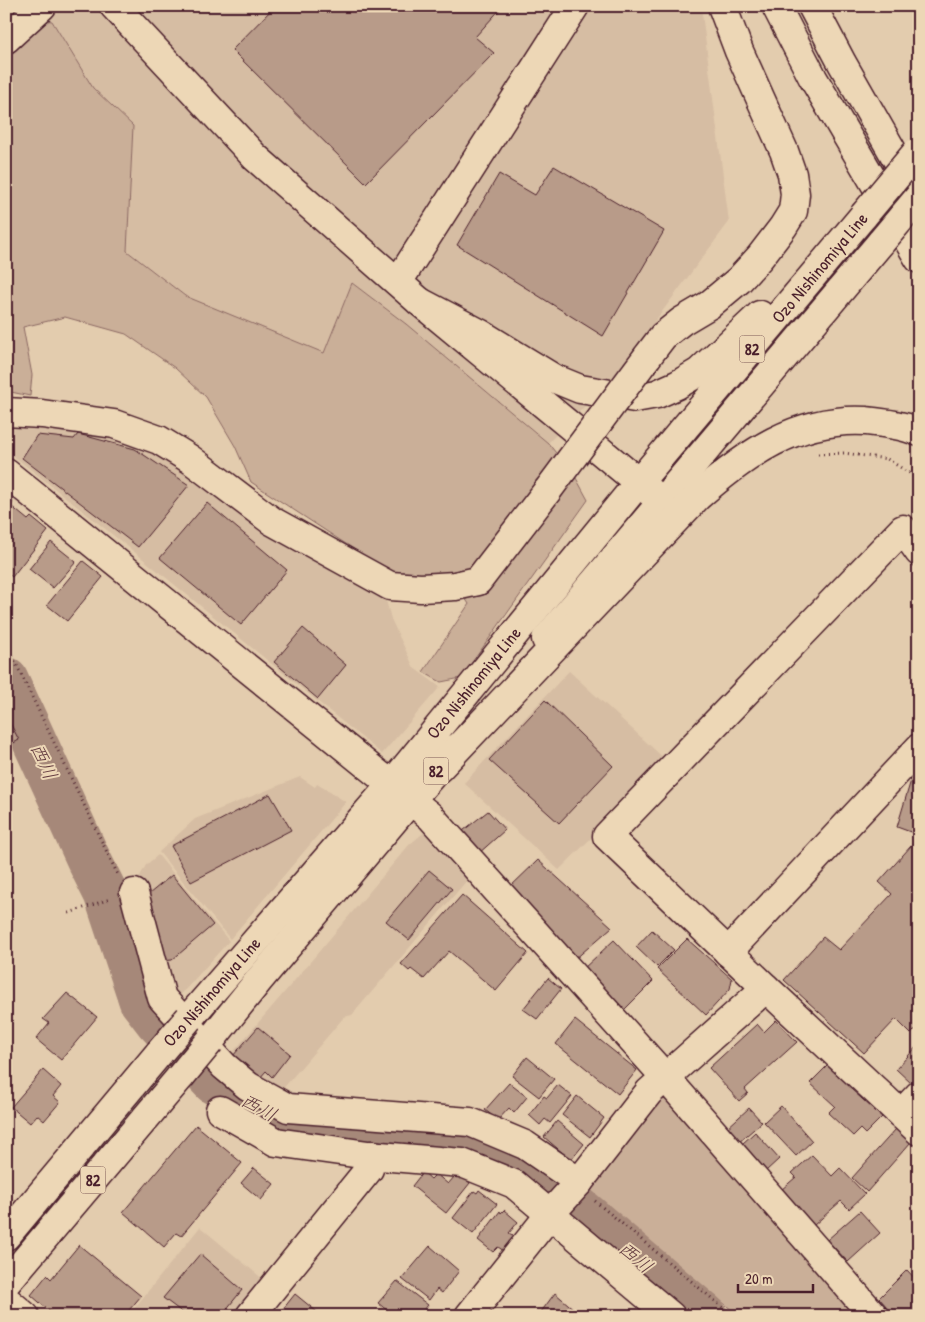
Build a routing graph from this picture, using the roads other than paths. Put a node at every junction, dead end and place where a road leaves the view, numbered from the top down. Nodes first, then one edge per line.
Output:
1 (42, 6) edge
2 (114, 6) edge
3 (575, 6) edge
4 (722, 6) edge
5 (776, 6) edge
6 (812, 6) edge
7 (6, 39) edge
8 (918, 150) edge
9 (919, 198) edge
10 (864, 215) junction
11 (919, 259) edge
12 (398, 282) junction
13 (420, 302) junction
14 (6, 412) edge
15 (919, 432) edge
16 (6, 472) edge
17 (639, 482) junction
18 (661, 501) junction
19 (919, 552) edge
20 (919, 748) edge
21 (439, 768) junction
22 (402, 792) junction
23 (134, 893) road end
24 (728, 952) junction
25 (766, 988) junction
26 (666, 1078) junction
27 (220, 1110) dead end
28 (913, 1113) edge
29 (372, 1155) junction
30 (566, 1198) junction
31 (6, 1236) edge
32 (6, 1283) edge
33 (6, 1300) edge
34 (25, 1316) edge
35 (250, 1316) edge
36 (469, 1316) edge
37 (671, 1316) edge
38 (874, 1316) edge

1 - 7 main road
2 - 12 main road
3 - 12 main road
4 - 14 main road, bridge
5 - 11 main road
6 - 9 main road
8 - 10 main road, Ozo Nishinomiya Line / 82, bridge
9 - 18 main road, Ozo Nishinomiya Line / 82, bridge
10 - 13 main road
10 - 17 main road, Ozo Nishinomiya Line / 82
12 - 13 main road
13 - 17 main road
15 - 21 main road
16 - 22 main road
17 - 18 main road
17 - 22 main road, Ozo Nishinomiya Line / 82
18 - 21 main road, Ozo Nishinomiya Line / 82
19 - 24 main road
20 - 24 main road
21 - 22 main road, Ozo Nishinomiya Line / 82
22 - 26 main road
22 - 31 main road, Ozo Nishinomiya Line / 82, bridge
22 - 32 main road, Ozo Nishinomiya Line / 82, bridge
23 - 30 main road
24 - 25 main road
25 - 26 main road
25 - 28 main road
26 - 30 main road
26 - 38 main road
27 - 29 main road
29 - 30 main road
29 - 35 main road
30 - 36 main road
30 - 37 main road
33 - 34 main road

